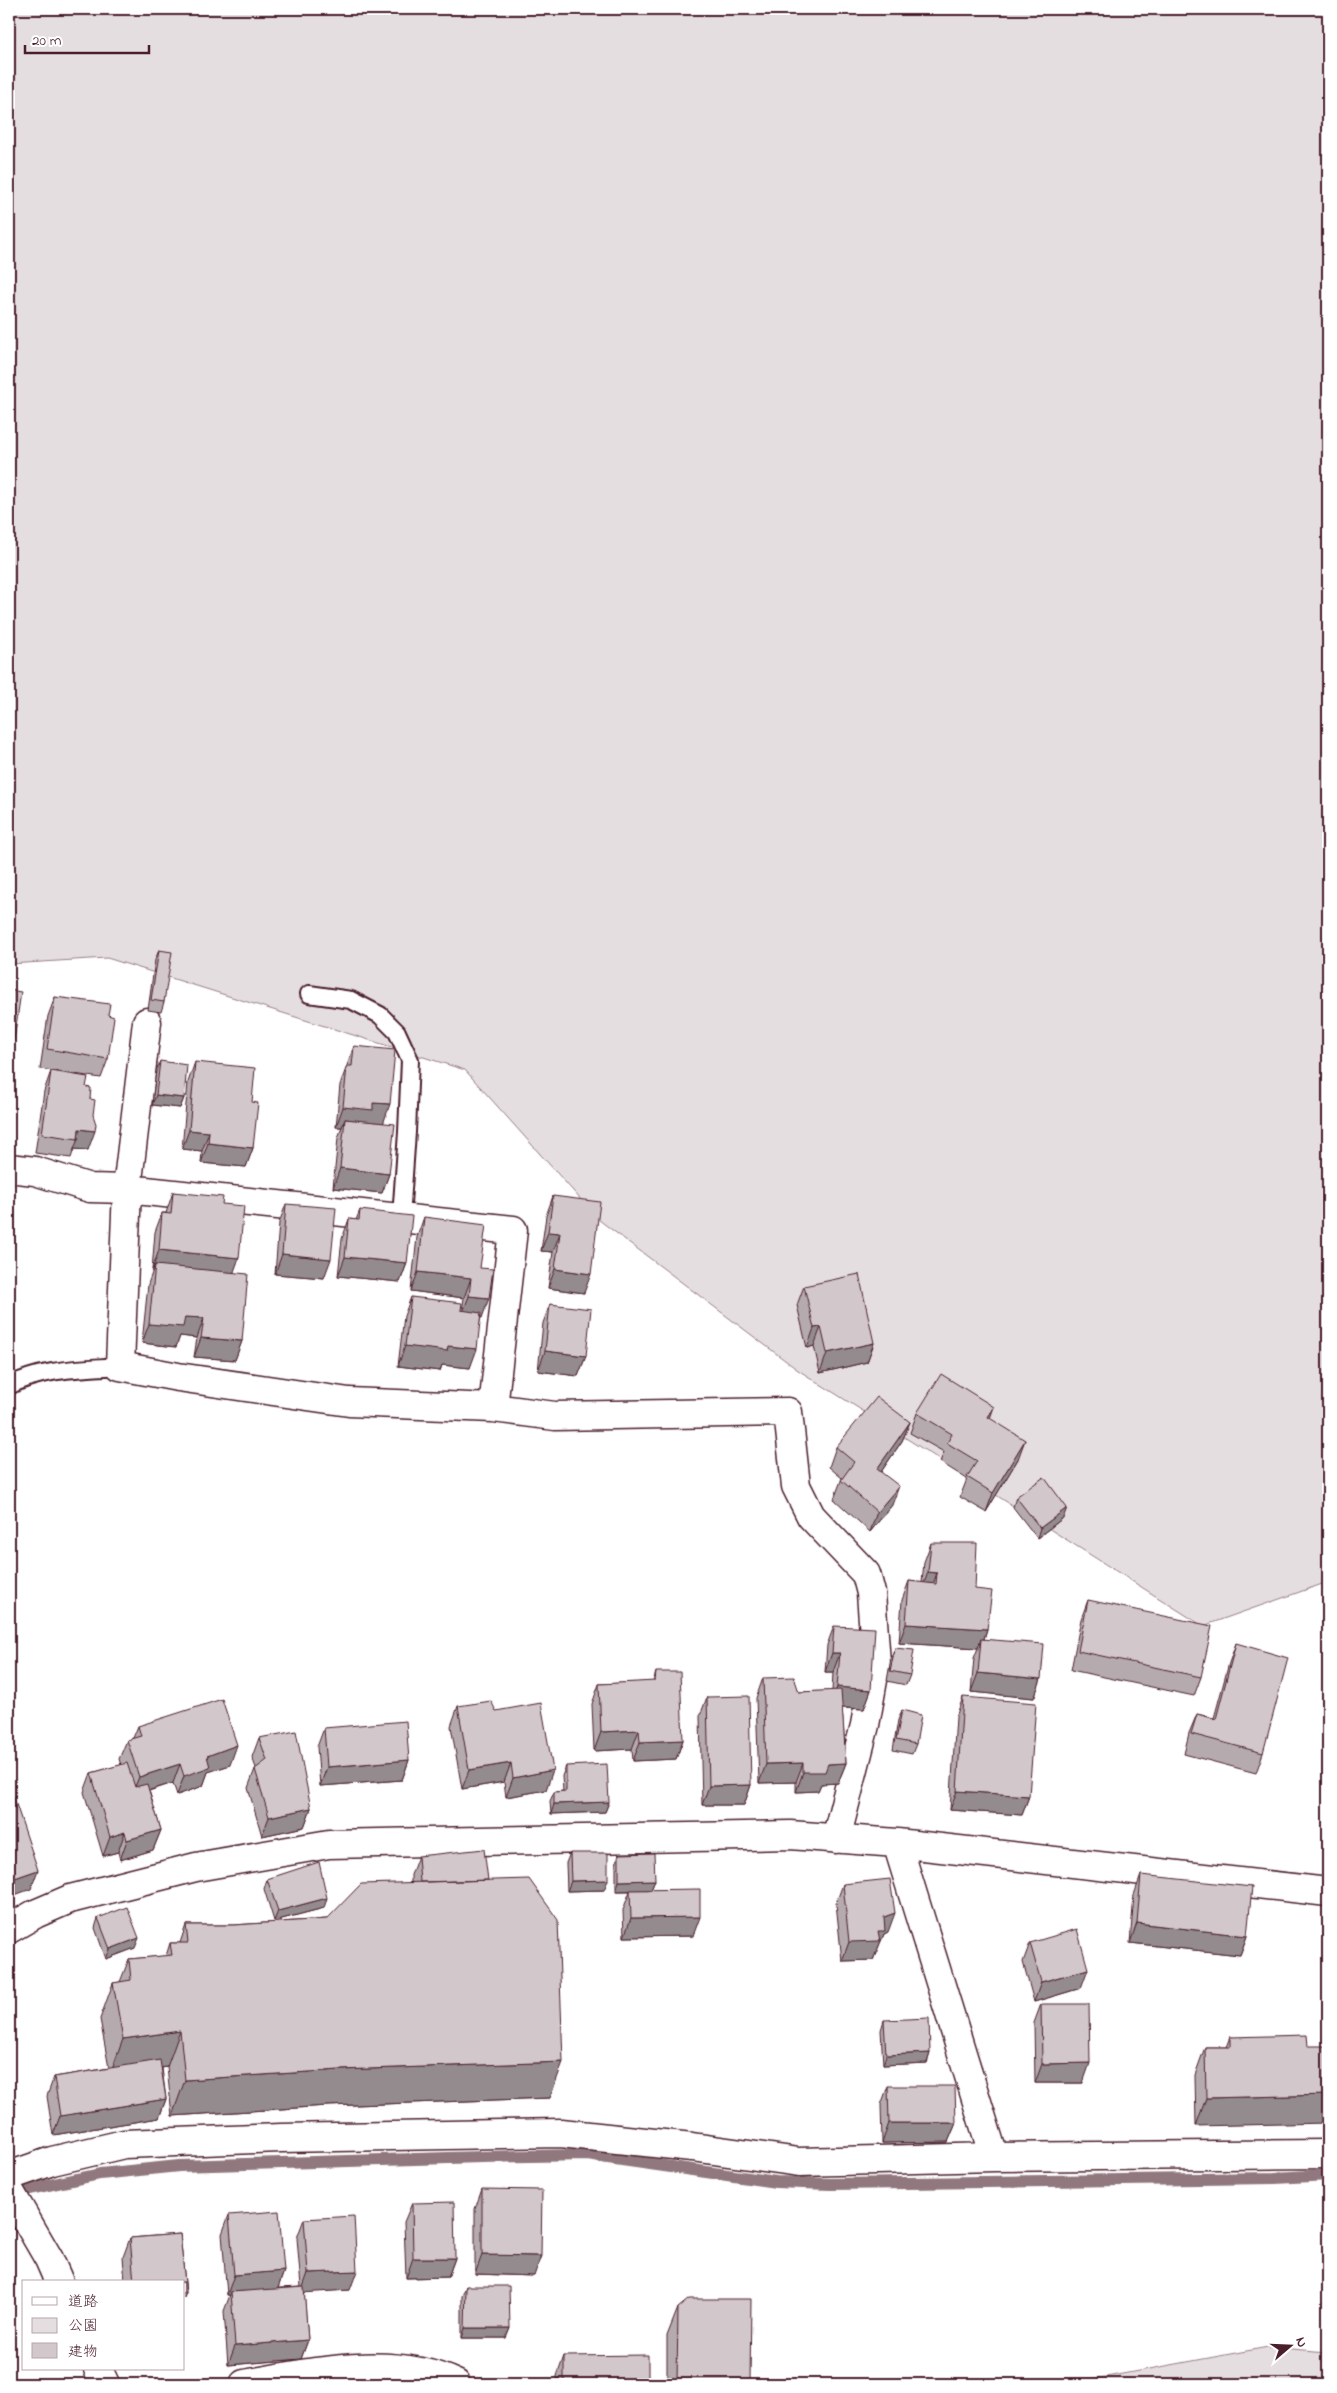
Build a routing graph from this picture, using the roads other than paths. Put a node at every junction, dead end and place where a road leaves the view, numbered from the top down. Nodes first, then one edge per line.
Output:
1 (309, 994) dead end
2 (147, 1022) dead end
3 (9, 1168) edge
4 (127, 1189) junction
5 (401, 1218) junction
6 (120, 1366) junction
7 (9, 1386) edge
8 (493, 1408) junction
9 (836, 1839) junction
10 (897, 1843) junction
11 (1328, 1892) edge
12 (9, 1929) edge
13 (1328, 2154) edge
14 (994, 2157) junction
15 (9, 2176) edge
16 (9, 2190) edge
17 (58, 2280) edge
18 (98, 2370) edge
19 (105, 2384) edge
20 (244, 2384) edge
21 (456, 2384) edge

1 - 5 lane
2 - 4 street
3 - 4 street
4 - 5 street
4 - 6 street
5 - 8 street
6 - 7 lane
6 - 8 street
8 - 9 street
9 - 10 street
9 - 12 street
10 - 11 street
10 - 14 street
13 - 14 street
14 - 15 street
16 - 17 street
18 - 19 street
20 - 21 street

